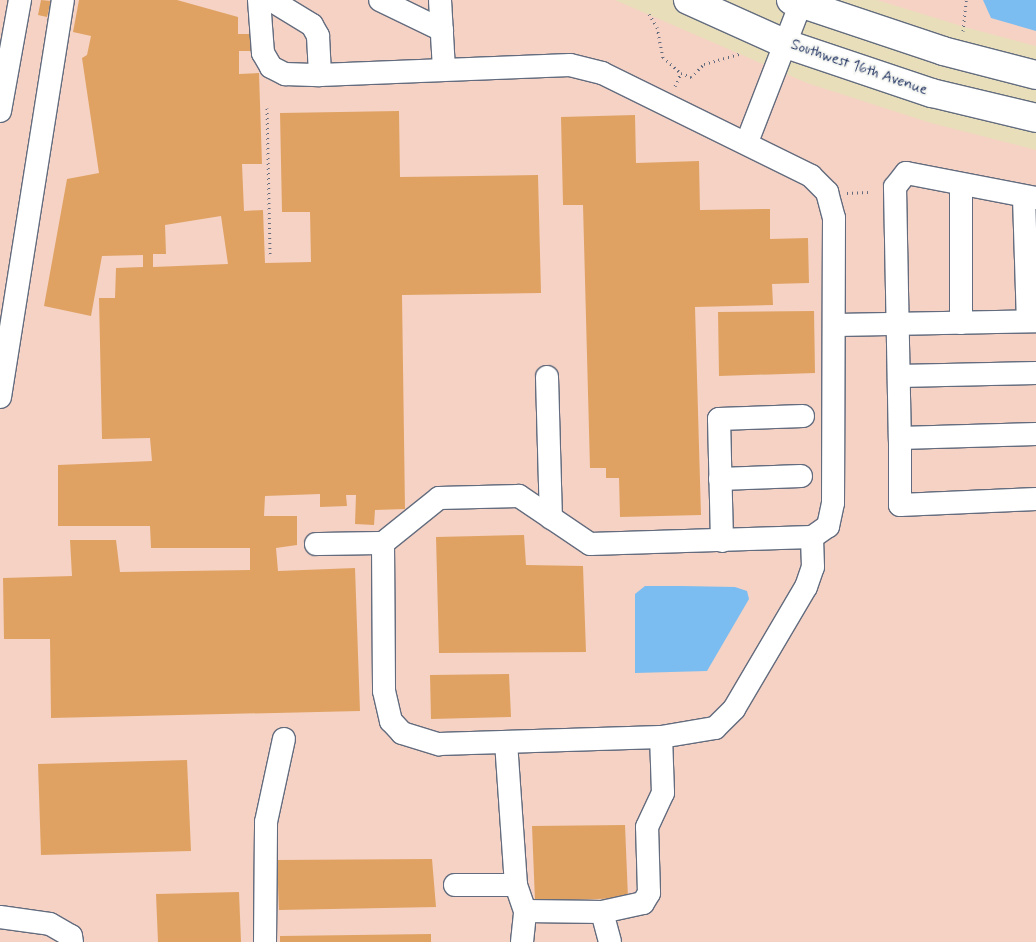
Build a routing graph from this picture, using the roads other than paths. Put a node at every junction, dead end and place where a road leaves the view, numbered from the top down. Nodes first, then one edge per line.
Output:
1 (20, 0) edge
2 (63, 0) edge
3 (259, 0) edge
4 (271, 0) edge
5 (380, 0) edge
6 (440, 0) edge
7 (688, 0) edge
8 (798, 1) edge
9 (442, 30) junction
10 (786, 44) junction
11 (444, 69) junction
12 (320, 74) junction
13 (1036, 75) edge
14 (0, 111) edge
15 (1036, 118) edge
16 (747, 142) junction
17 (961, 186) junction
18 (1030, 198) edge
19 (1032, 321) edge
20 (961, 323) junction
21 (897, 324) junction
22 (836, 325) junction
23 (1036, 373) edge
24 (898, 376) junction
25 (548, 377) dead end
26 (0, 398) edge
27 (803, 416) dead end
28 (1036, 434) edge
29 (900, 438) junction
30 (801, 476) dead end
31 (720, 480) junction
32 (1036, 499) edge
33 (551, 518) junction
34 (812, 537) junction
35 (722, 541) junction
36 (383, 543) junction
37 (316, 544) dead end
38 (661, 736) junction
39 (284, 739) dead end
40 (506, 742) junction
41 (455, 885) dead end
42 (516, 885) junction
43 (525, 911) junction
44 (602, 912) junction
45 (0, 917) edge
46 (72, 942) edge
47 (265, 942) edge
48 (522, 942) edge
49 (610, 942) edge

1 - 14 street
2 - 26 street
3 - 12 street
4 - 12 street
5 - 9 street
6 - 9 street
7 - 10 main road, Southwest 16th Avenue
8 - 10 street
8 - 13 main road
9 - 11 street
10 - 15 main road, Southwest 16th Avenue
10 - 16 street
11 - 12 street
11 - 16 street
16 - 22 street
17 - 18 street
17 - 20 street
17 - 21 street
18 - 19 street
19 - 20 street
20 - 21 street
21 - 22 street
21 - 24 street
22 - 34 street
23 - 24 street
24 - 29 street
25 - 33 street
27 - 31 street
28 - 29 street
29 - 32 street
30 - 31 street
31 - 35 street
33 - 35 street
33 - 36 street
34 - 35 street
34 - 38 street
36 - 37 street
36 - 40 street
38 - 40 street
38 - 44 street
39 - 47 street
40 - 42 street
41 - 42 street
42 - 43 street
43 - 44 street
43 - 48 street
44 - 49 street
45 - 46 street

